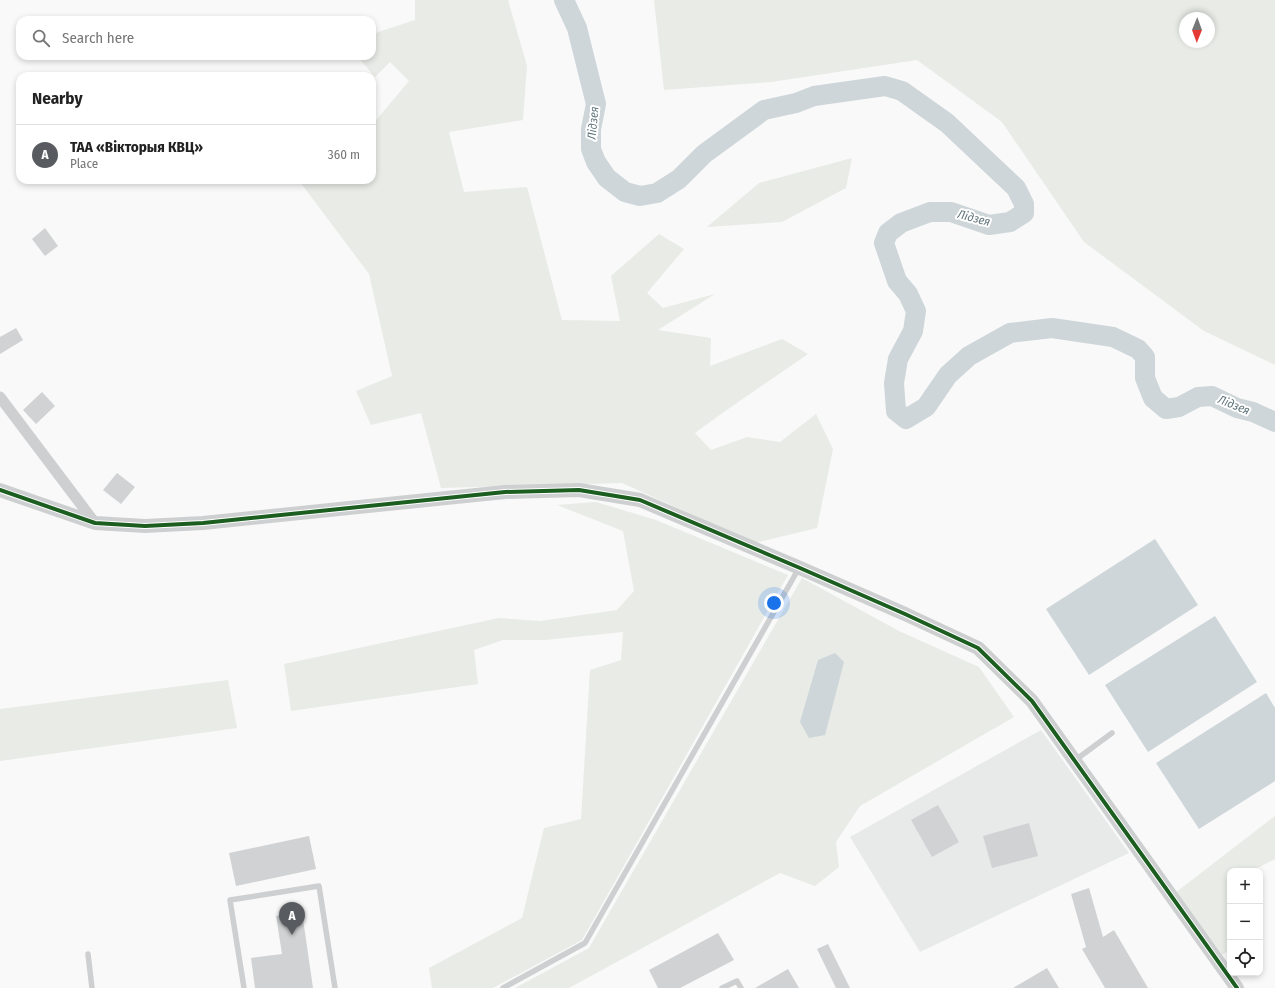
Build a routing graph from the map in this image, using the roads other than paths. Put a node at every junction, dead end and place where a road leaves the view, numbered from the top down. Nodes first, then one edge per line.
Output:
1 (0, 397) edge
2 (0, 490) edge
3 (95, 523) junction
4 (800, 568) junction
5 (1112, 733) dead end
6 (1074, 761) junction
7 (88, 954) dead end
8 (92, 988) edge
9 (244, 988) edge
10 (335, 988) edge
11 (503, 988) edge
12 (722, 988) edge
13 (741, 988) edge
14 (1237, 988) edge

1 - 3 street
2 - 3 street
3 - 4 street
4 - 6 street
4 - 11 lane
5 - 6 lane
6 - 14 street
7 - 8 lane
9 - 10 lane
12 - 13 lane

